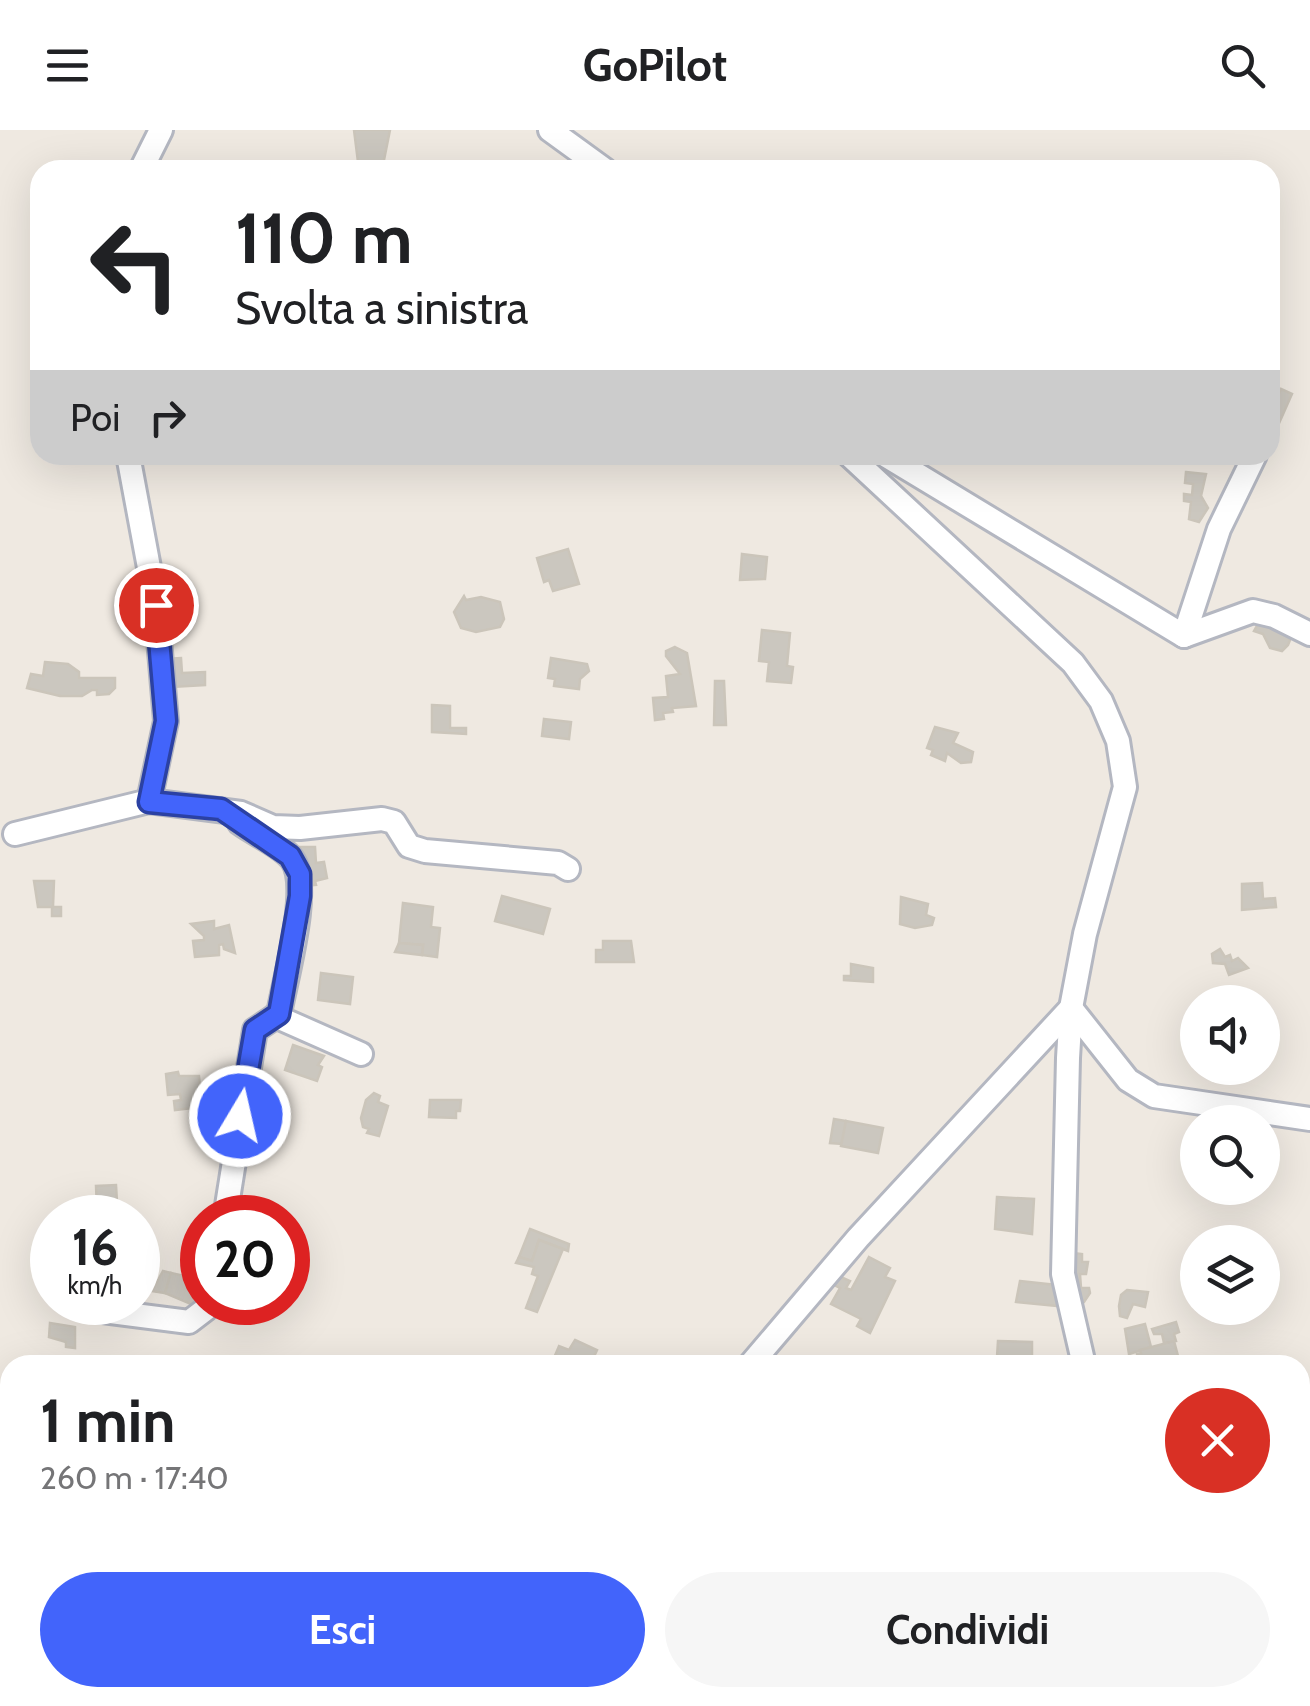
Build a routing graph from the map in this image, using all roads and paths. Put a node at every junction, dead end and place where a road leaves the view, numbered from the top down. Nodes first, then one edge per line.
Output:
1 (162, 130) edge
2 (550, 130) edge
3 (146, 160) edge
4 (590, 160) edge
5 (130, 465) edge
6 (860, 465) edge
7 (902, 465) edge
8 (1250, 465) edge
9 (1310, 634) edge
10 (1184, 636) junction
11 (149, 802) junction
12 (221, 809) junction
13 (15, 834) dead end
14 (568, 869) dead end
15 (1072, 1008) junction
16 (275, 1016) junction
17 (360, 1054) dead end
18 (1310, 1119) edge
19 (229, 1195) edge
20 (759, 1355) edge
21 (1082, 1355) edge

1 - 3 street
2 - 4 street
5 - 11 street
6 - 15 street
7 - 10 street
8 - 10 street
9 - 10 street
11 - 12 street
11 - 13 street
12 - 14 street
12 - 16 street
15 - 18 street
15 - 20 street
15 - 21 street
16 - 17 street
16 - 19 street

